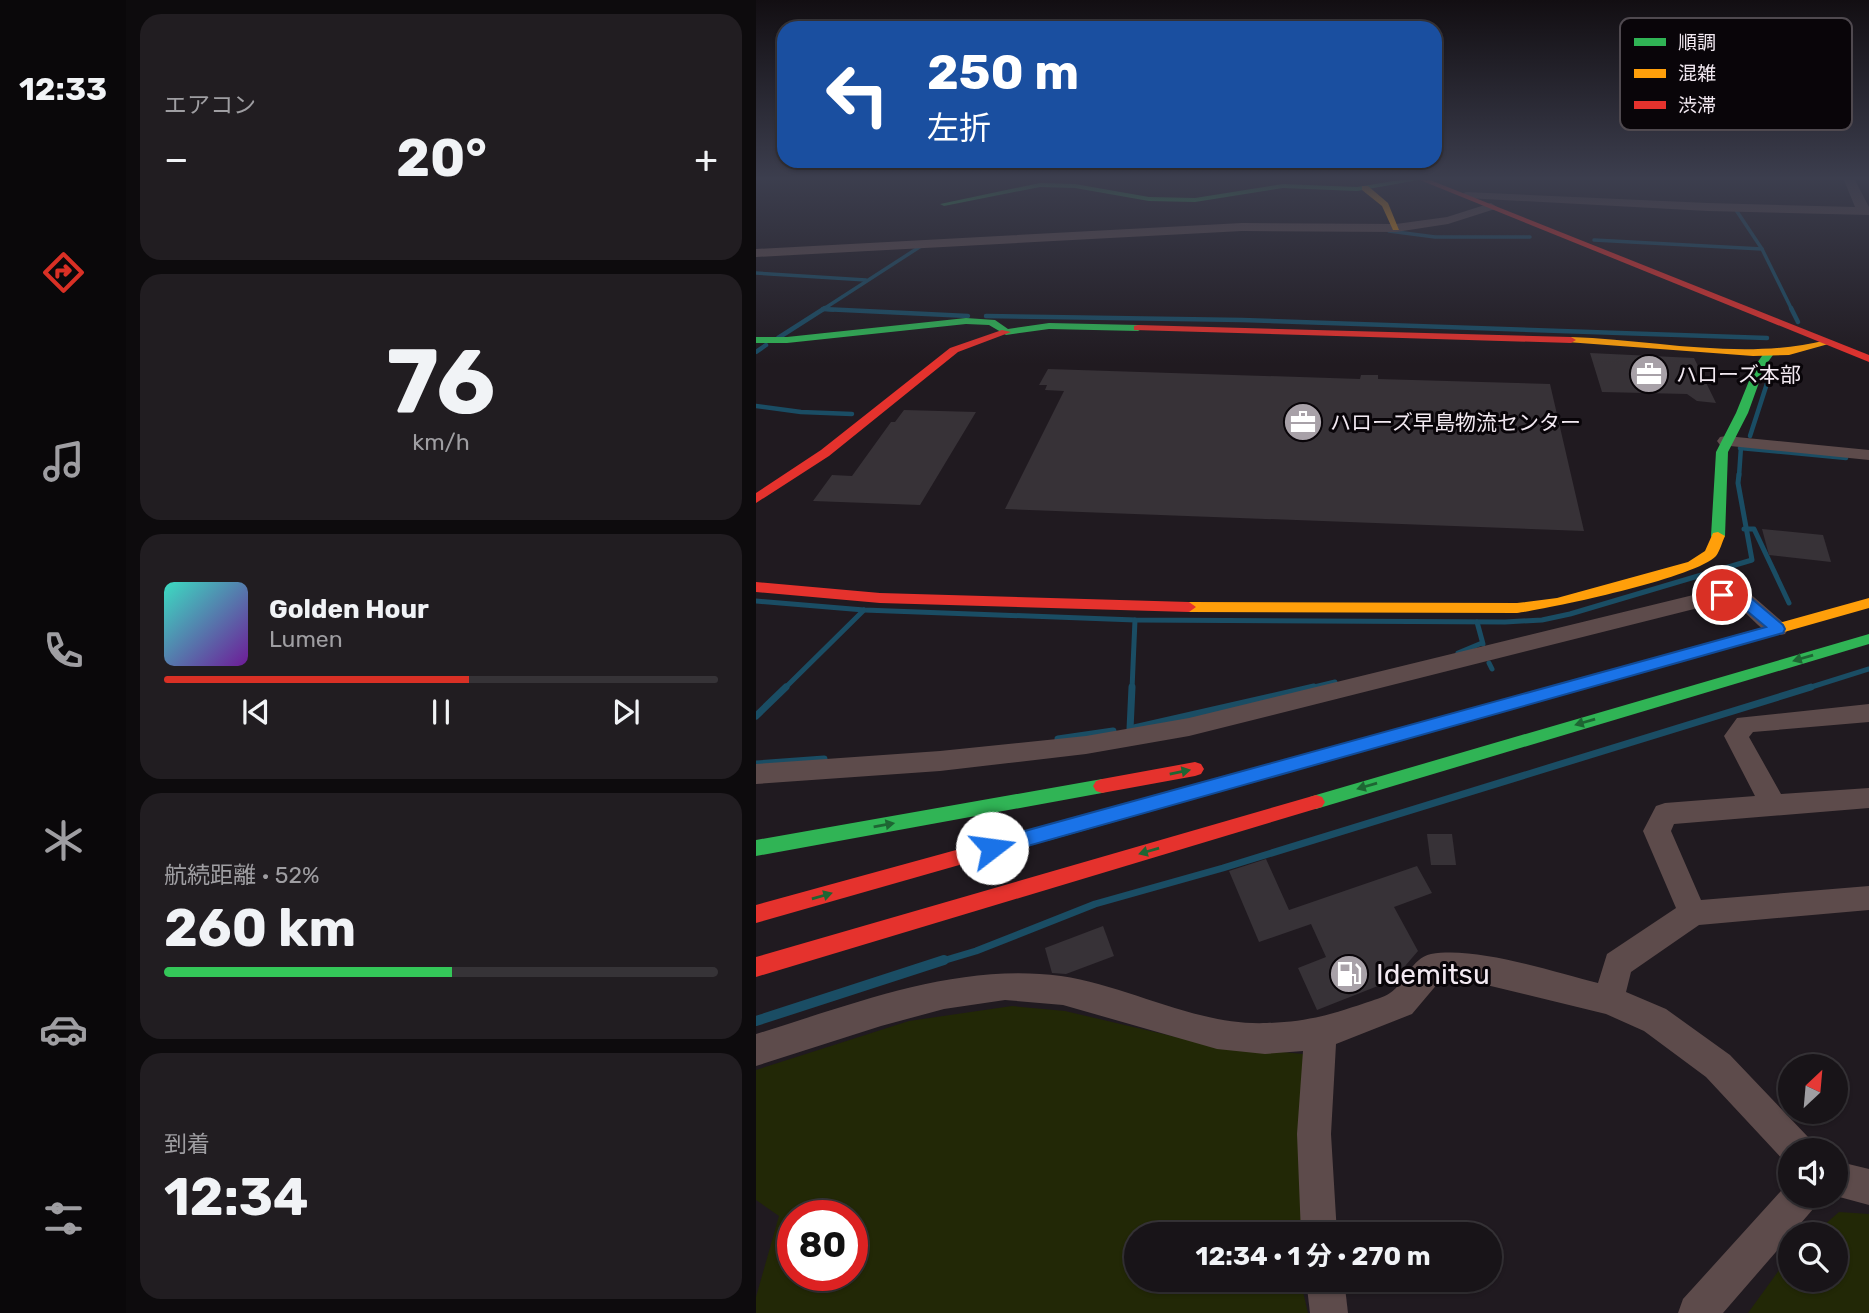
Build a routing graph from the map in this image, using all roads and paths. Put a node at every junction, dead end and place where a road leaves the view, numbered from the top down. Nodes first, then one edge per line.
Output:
1 (975, 241) edge
2 (1576, 241) edge
3 (756, 253) edge
4 (1006, 332) junction
5 (756, 340) edge
6 (1827, 343) junction
7 (1768, 355) junction
8 (1869, 359) edge
9 (1726, 441) junction
10 (1869, 455) edge
11 (756, 499) edge
12 (756, 587) edge
13 (1869, 603) edge
14 (1777, 629) junction
15 (1869, 639) edge
16 (1675, 659) junction
17 (1869, 713) edge
18 (1255, 758) dead end
19 (1215, 765) dead end
20 (756, 774) edge
21 (1869, 797) edge
22 (1773, 805) junction
23 (762, 847) edge
24 (1869, 898) edge
25 (1693, 913) junction
26 (756, 914) edge
27 (756, 967) edge
28 (1609, 1000) junction
29 (1321, 1034) junction
30 (756, 1050) edge
31 (1786, 1138) edge
32 (1848, 1182) edge
33 (1869, 1187) edge
34 (1789, 1208) edge
35 (1318, 1222) edge
36 (1327, 1292) edge
37 (1329, 1313) edge
38 (1696, 1313) edge

1 - 3 street
2 - 6 main road
4 - 5 main road
4 - 7 main road
4 - 11 main road
6 - 7 main road
6 - 8 main road
7 - 9 main road
9 - 10 street
9 - 12 main road
13 - 14 main road
14 - 16 main road
14 - 20 street
15 -> 27 main road
16 - 18 main road
26 -> 16 main road
17 - 22 street
23 -> 19 main road
21 - 22 street
22 - 25 street
24 - 25 street
25 - 28 street
28 - 29 street
28 - 31 street
29 - 30 street
29 - 35 street
32 - 33 street
34 - 38 street
36 - 37 street

